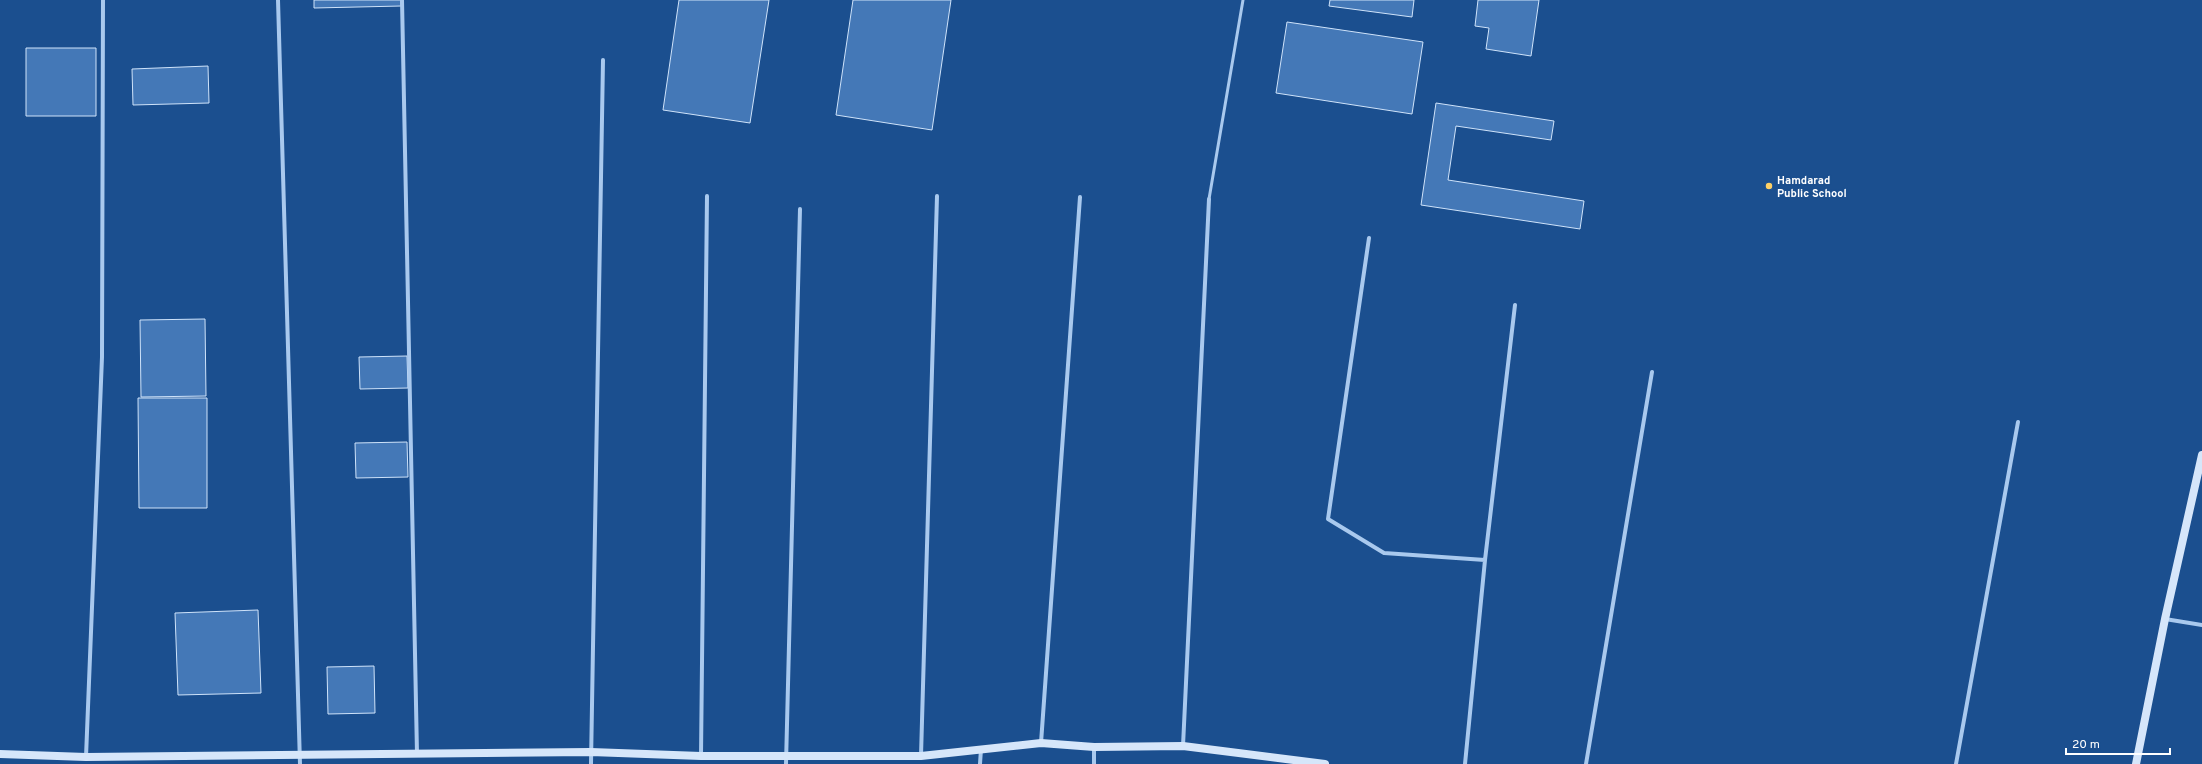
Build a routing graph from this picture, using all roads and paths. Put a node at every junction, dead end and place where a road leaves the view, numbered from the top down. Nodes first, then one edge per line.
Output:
1 (103, 0) edge
2 (278, 0) edge
3 (402, 0) edge
4 (1243, 0) edge
5 (604, 60) dead end
6 (707, 196) dead end
7 (937, 196) dead end
8 (1080, 197) dead end
9 (1209, 199) joint
10 (800, 209) dead end
11 (1369, 238) dead end
12 (1515, 305) dead end
13 (1652, 372) dead end
14 (2018, 422) dead end
15 (2202, 455) edge
16 (1485, 560) junction
17 (2165, 619) junction
18 (2202, 625) edge
19 (1041, 743) junction
20 (1183, 746) junction
21 (1094, 747) junction
22 (981, 748) junction
23 (591, 752) junction
24 (0, 754) edge
25 (417, 754) junction
26 (300, 755) junction
27 (786, 755) junction
28 (701, 756) junction
29 (921, 756) junction
30 (86, 757) junction
31 (300, 764) edge
32 (591, 764) edge
33 (786, 764) edge
34 (980, 764) edge
35 (1094, 764) edge
36 (1325, 764) edge
37 (1465, 764) edge
38 (1586, 764) edge
39 (1956, 764) edge
40 (2136, 764) edge

1 - 30 street
2 - 26 street
3 - 25 street
4 - 9 lane
5 - 23 street
6 - 28 street
7 - 29 street
8 - 19 street
9 - 20 street
10 - 27 street
11 - 16 street
12 - 16 street
13 - 38 street
14 - 39 street
15 - 17 street
16 - 37 street
17 - 18 street
17 - 40 street
19 - 21 street
19 - 22 street
20 - 21 street
20 - 36 street
21 - 35 street
22 - 29 street
22 - 34 street
23 - 25 street
23 - 28 street
23 - 32 street
24 - 30 street
25 - 26 street
26 - 30 street
26 - 31 street
27 - 28 street
27 - 29 street
27 - 33 street

